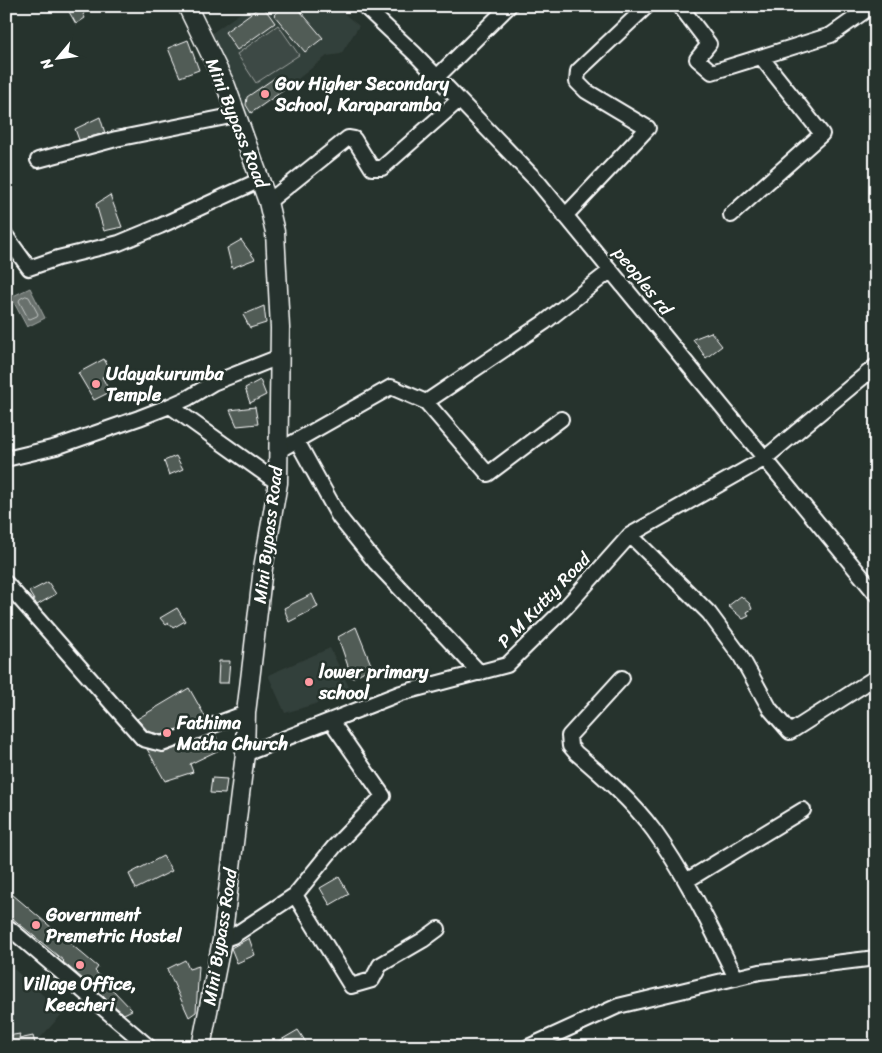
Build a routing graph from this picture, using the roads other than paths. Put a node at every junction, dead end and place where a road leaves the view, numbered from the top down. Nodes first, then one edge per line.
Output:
1 (187, 6) edge
2 (364, 6) edge
3 (508, 6) edge
4 (647, 6) edge
5 (680, 6) edge
6 (872, 6) edge
7 (762, 57) junction
8 (437, 77) junction
9 (459, 100) junction
10 (236, 115) junction
11 (38, 160) dead end
12 (260, 180) junction
13 (268, 202) junction
14 (731, 215) dead end
15 (565, 216) junction
16 (6, 236) edge
17 (610, 271) junction
18 (279, 357) junction
19 (876, 366) edge
20 (426, 402) junction
21 (170, 406) junction
22 (561, 419) dead end
23 (296, 441) junction
24 (278, 451) junction
25 (6, 459) edge
26 (764, 459) junction
27 (278, 484) junction
28 (630, 535) junction
29 (6, 583) edge
30 (876, 594) edge
31 (480, 673) junction
32 (622, 678) dead end
33 (876, 683) edge
34 (246, 713) junction
35 (331, 721) junction
36 (245, 754) junction
37 (803, 810) dead end
38 (686, 881) junction
39 (295, 895) junction
40 (7, 927) edge
41 (438, 929) dead end
42 (222, 940) junction
43 (876, 958) edge
44 (736, 978) junction
45 (148, 1047) edge
46 (201, 1047) edge
47 (528, 1047) edge

1 - 10 main road, Mini Bypass Road
2 - 8 street, peoples rd
3 - 8 street
4 - 15 street
5 - 7 street
6 - 7 street
7 - 14 street
8 - 9 street, peoples rd
9 - 13 street
9 - 15 street, peoples rd
10 - 11 street
10 - 12 main road, Mini Bypass Road
12 - 13 main road, Mini Bypass Road
12 - 16 street
13 - 18 main road, Mini Bypass Road
15 - 17 street, peoples rd
17 - 20 street
17 - 26 street, peoples rd
18 - 21 street
18 - 24 main road, Mini Bypass Road
19 - 26 street, P M Kutty Road
20 - 22 street
20 - 23 street
21 - 25 street
21 - 27 street
23 - 24 street
23 - 31 street
24 - 27 main road, Mini Bypass Road
26 - 28 street, P M Kutty Road
26 - 30 street, peoples rd
27 - 34 main road, Mini Bypass Road
28 - 31 street, P M Kutty Road
28 - 33 street
29 - 34 street
31 - 35 street, P M Kutty Road
32 - 38 street
34 - 36 main road, Mini Bypass Road
35 - 36 street, P M Kutty Road
35 - 39 street
36 - 42 main road, Mini Bypass Road
37 - 38 street
38 - 44 street
39 - 41 street
39 - 42 street
40 - 45 street
42 - 46 main road, Mini Bypass Road
43 - 44 street
44 - 47 street

